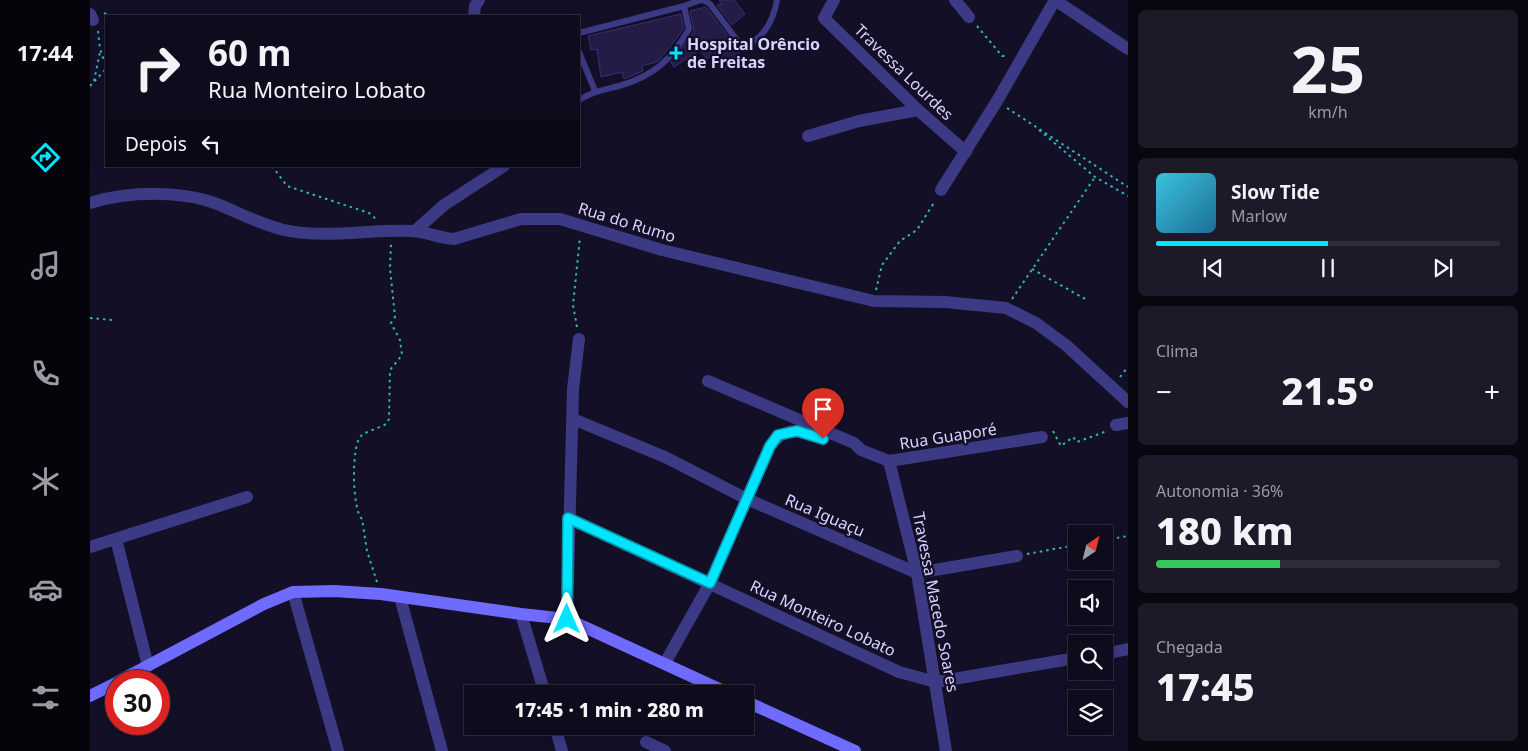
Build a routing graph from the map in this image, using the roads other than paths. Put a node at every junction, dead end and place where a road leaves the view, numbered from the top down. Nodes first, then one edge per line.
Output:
1 (479, 0) edge
2 (702, 0) edge
3 (778, 0) edge
4 (834, 0) edge
5 (955, 0) edge
6 (1055, 0) edge
7 (684, 6) junction
8 (474, 15) edge
9 (969, 17) road end
10 (580, 32) edge
11 (1128, 49) edge
12 (580, 54) edge
13 (595, 91) junction
14 (580, 99) edge
15 (918, 110) junction
16 (808, 136) dead end
17 (966, 152) junction
18 (502, 167) edge
19 (941, 190) road end
20 (90, 203) edge
21 (415, 231) junction
22 (579, 339) road end
23 (708, 381) dead end
24 (1128, 402) edge
25 (573, 419) junction
26 (1042, 437) road end
27 (861, 450) junction
28 (889, 461) junction
29 (248, 498) dead end
30 (747, 499) junction
31 (568, 518) junction
32 (116, 539) junction
33 (90, 547) edge
34 (1017, 556) road end
35 (917, 573) junction
36 (710, 583) junction
37 (293, 592) junction
38 (400, 597) junction
39 (521, 614) junction
40 (567, 619) junction
41 (1128, 650) edge
42 (1113, 652) edge
43 (1068, 659) edge
44 (665, 663) junction
45 (148, 666) junction
46 (140, 670) edge
47 (936, 682) junction
48 (542, 685) edge
49 (711, 685) edge
50 (105, 688) edge
51 (90, 696) edge
52 (754, 705) edge
53 (558, 735) edge
54 (646, 742) dead end
55 (338, 751) edge
56 (442, 751) edge
57 (562, 751) edge
58 (665, 751) edge
59 (855, 751) edge
60 (946, 751) edge

1 - 8 street
2 - 3 lane
2 - 7 lane
4 - 15 street, Travessa Lourdes
5 - 9 street
6 - 11 street
6 - 17 street
7 - 10 lane
7 - 13 lane
12 - 13 lane
13 - 14 lane
15 - 16 street
15 - 17 street, Travessa Lourdes
17 - 19 street
18 - 21 street
20 - 21 street, Rua do Rumo
21 - 24 street, Rua do Rumo
22 - 25 street
23 - 27 street, Rua Guaporé
25 - 30 street, Rua Iguaçu
25 - 31 street
26 - 28 street, Rua Guaporé
27 - 28 street, Rua Guaporé
27 - 30 street
28 - 35 street, Travessa Macedo Soares
29 - 32 street
30 - 35 street, Rua Iguaçu
30 - 36 street
31 - 36 street, Rua Monteiro Lobato
31 - 40 street
32 - 33 street
32 - 45 street
34 - 35 street
35 - 47 street, Travessa Macedo Soares
36 - 44 street
36 - 47 street, Rua Monteiro Lobato
37 - 38 main road
37 - 45 main road
37 - 55 street
38 - 39 main road
38 - 56 street
39 - 40 main road
39 - 48 street
40 - 44 main road
41 - 42 street
43 - 47 street, Rua Monteiro Lobato
44 - 49 main road
45 - 46 main road
47 - 60 street, Travessa Macedo Soares
50 - 51 main road
52 - 59 main road
53 - 57 street
54 - 58 street

